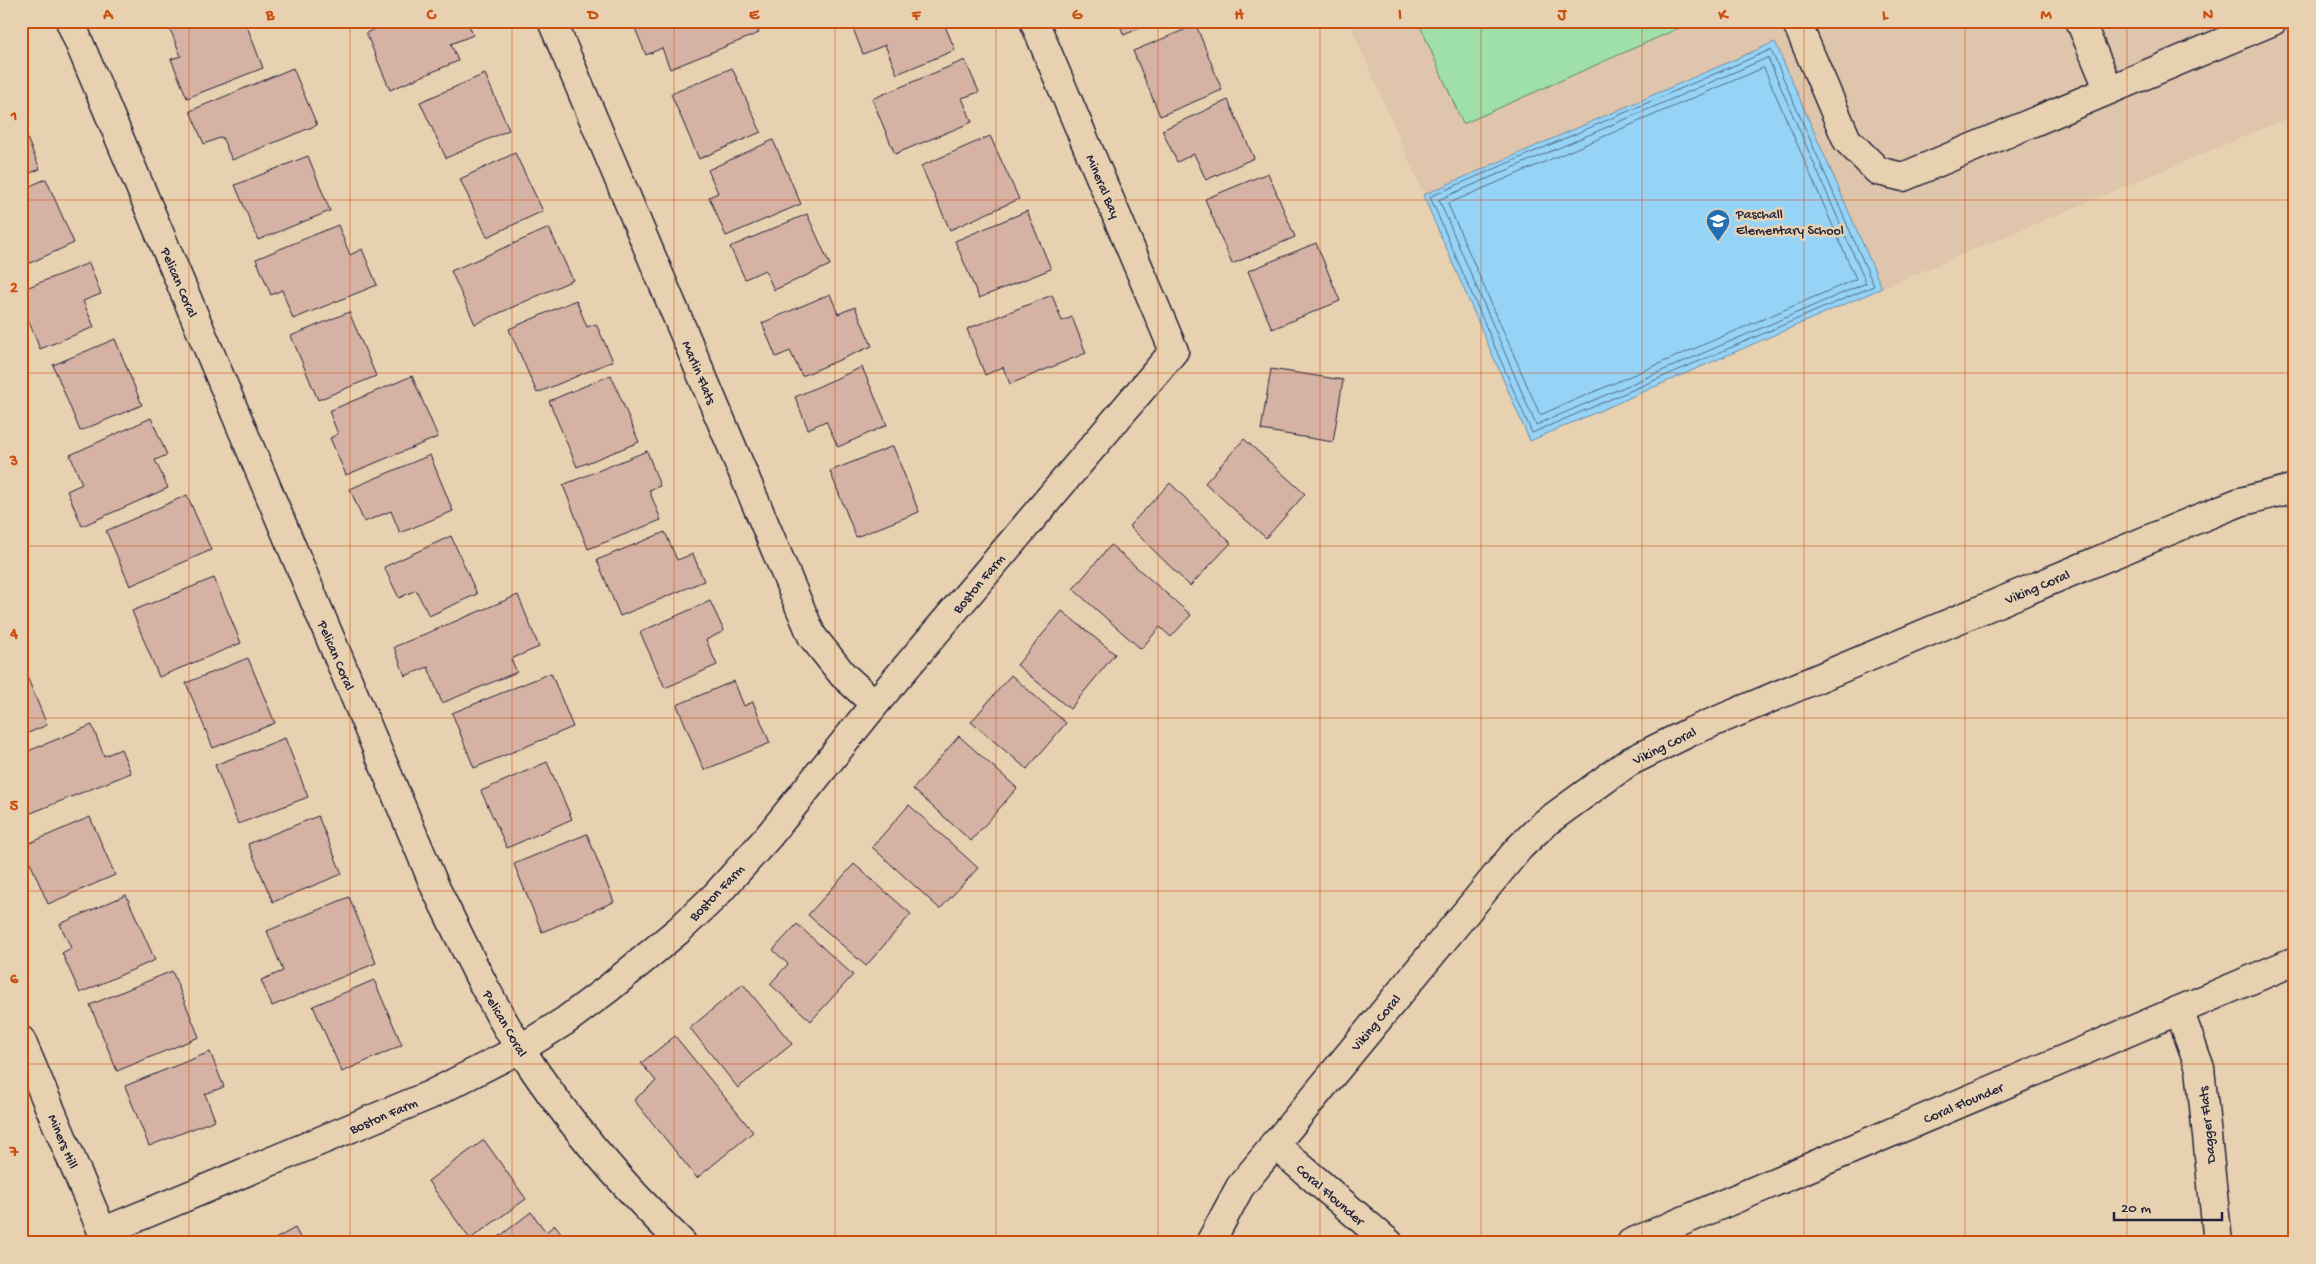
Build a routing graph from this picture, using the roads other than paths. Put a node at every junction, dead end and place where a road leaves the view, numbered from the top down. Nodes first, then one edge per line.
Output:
1 (70, 21) edge
2 (552, 21) edge
3 (1034, 21) edge
4 (1796, 21) edge
5 (2080, 21) edge
6 (2273, 21) edge
7 (2109, 90) junction
8 (1174, 351) joint
9 (2295, 488) edge
10 (875, 704) junction
11 (2295, 961) edge
12 (2179, 1010) junction
13 (21, 1040) edge
14 (520, 1049) junction
15 (1274, 1144) junction
16 (105, 1237) edge
17 (682, 1243) edge
18 (1210, 1243) edge
19 (1389, 1243) edge
20 (1631, 1243) edge
21 (2218, 1243) edge

1 - 14 street, Pelican Coral
2 - 10 street, Marlin Flats
3 - 8 street, Mineral Bay
4 - 7 street
5 - 7 street
6 - 7 street
8 - 10 street, Boston Farm
9 - 15 street, Viking Coral
10 - 14 street, Boston Farm
11 - 12 street, Coral Flounder
12 - 20 street, Coral Flounder
12 - 21 street, Dagger Flats
13 - 16 street, Miners Hill
14 - 16 street, Boston Farm
14 - 17 street, Pelican Coral
15 - 18 street, Viking Coral
15 - 19 street, Coral Flounder

